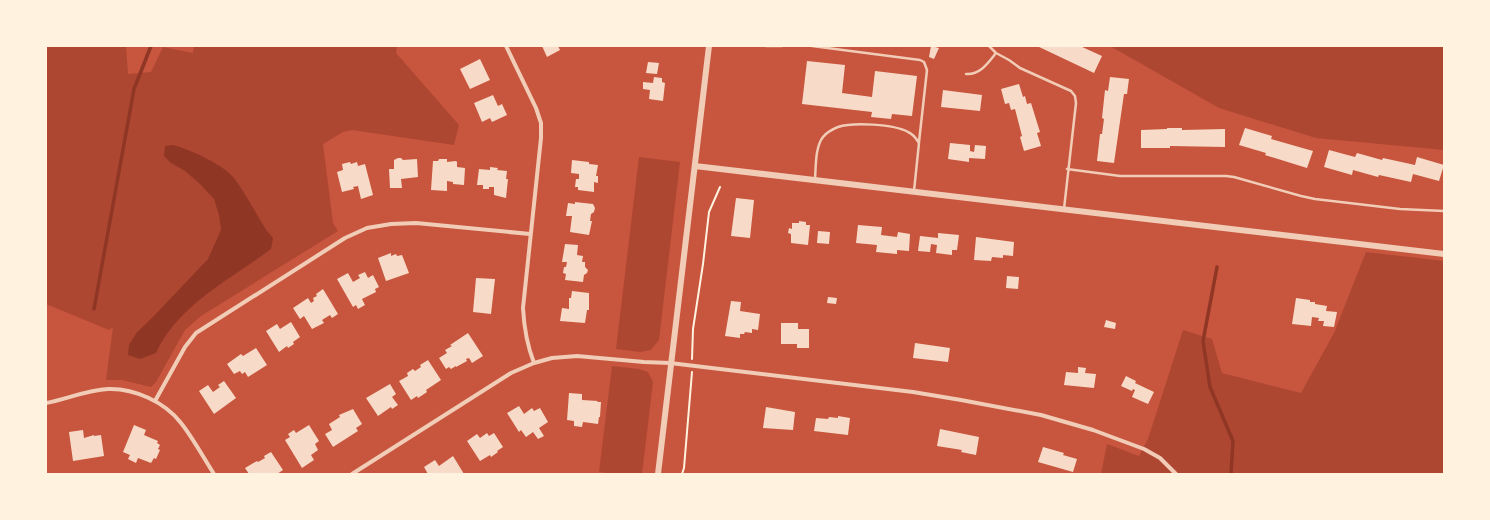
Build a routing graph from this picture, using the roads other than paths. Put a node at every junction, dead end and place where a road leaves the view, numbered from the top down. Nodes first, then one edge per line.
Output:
1 (506, 46) edge
2 (708, 46) edge
3 (766, 46) edge
4 (782, 46) edge
5 (812, 46) edge
6 (989, 46) edge
7 (996, 53) junction
8 (966, 74) dead end
9 (919, 142) junction
10 (694, 166) junction
11 (1068, 169) junction
12 (815, 179) junction
13 (914, 191) junction
14 (1064, 209) junction
15 (1444, 211) edge
16 (530, 234) junction
17 (1444, 254) edge
18 (534, 363) junction
19 (670, 363) junction
20 (155, 401) junction
21 (46, 403) edge
22 (214, 474) edge
23 (352, 474) edge
24 (658, 474) edge
25 (1176, 474) edge

1 - 16 street
2 - 10 street
3 - 4 lane
5 - 9 lane
6 - 7 lane
7 - 8 lane
7 - 11 lane
9 - 12 lane
9 - 13 lane
10 - 12 street
10 - 19 street
11 - 14 lane
11 - 15 lane
12 - 13 street
13 - 14 street
14 - 17 street
16 - 18 street
16 - 20 street
18 - 19 street
18 - 23 street
19 - 24 street
19 - 25 street
20 - 21 street
20 - 22 street

